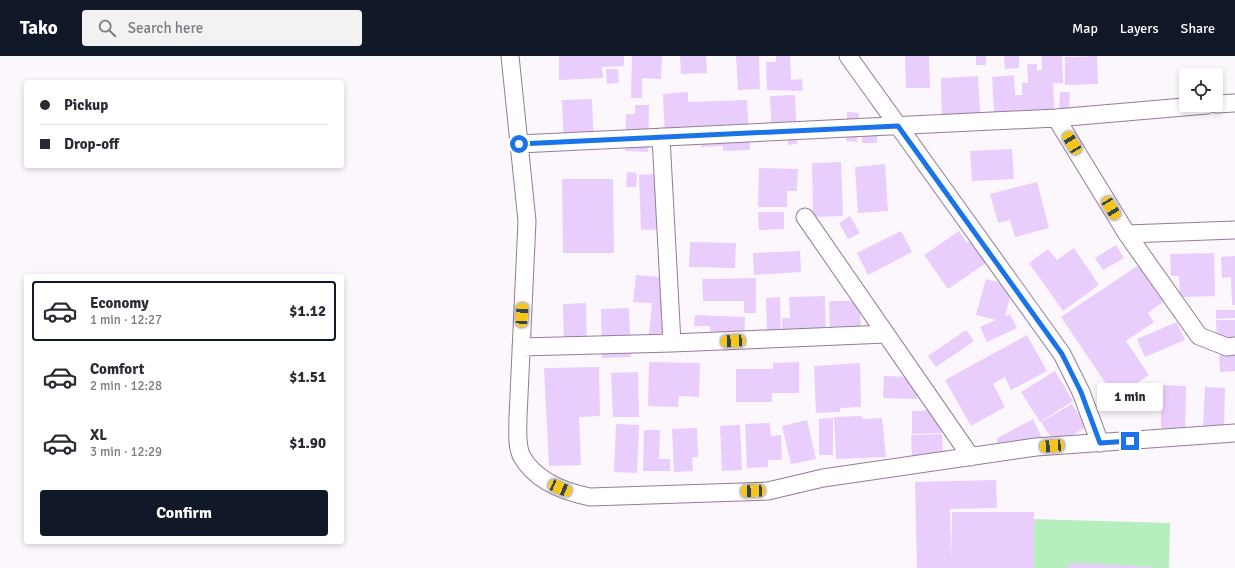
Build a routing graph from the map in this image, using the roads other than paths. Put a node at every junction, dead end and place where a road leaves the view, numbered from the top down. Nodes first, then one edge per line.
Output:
1 (510, 56) edge
2 (848, 56) edge
3 (1235, 103) edge
4 (1223, 104) edge
5 (1179, 107) edge
6 (1056, 118) junction
7 (898, 126) junction
8 (661, 137) junction
9 (519, 144) junction
10 (805, 218) dead end
11 (1235, 230) edge
12 (1127, 234) junction
13 (886, 334) junction
14 (672, 344) junction
15 (1235, 346) edge
16 (521, 347) junction
17 (1235, 433) edge
18 (1100, 443) junction
19 (971, 457) junction

1 - 9 street
2 - 7 street
3 - 4 street
5 - 6 street
6 - 7 street
6 - 12 street
7 - 8 street
7 - 18 street
8 - 9 street
8 - 14 street
9 - 16 street
10 - 13 street
11 - 12 street
12 - 15 street
13 - 14 street
13 - 19 street
14 - 16 street
16 - 19 street
17 - 18 street
18 - 19 street

